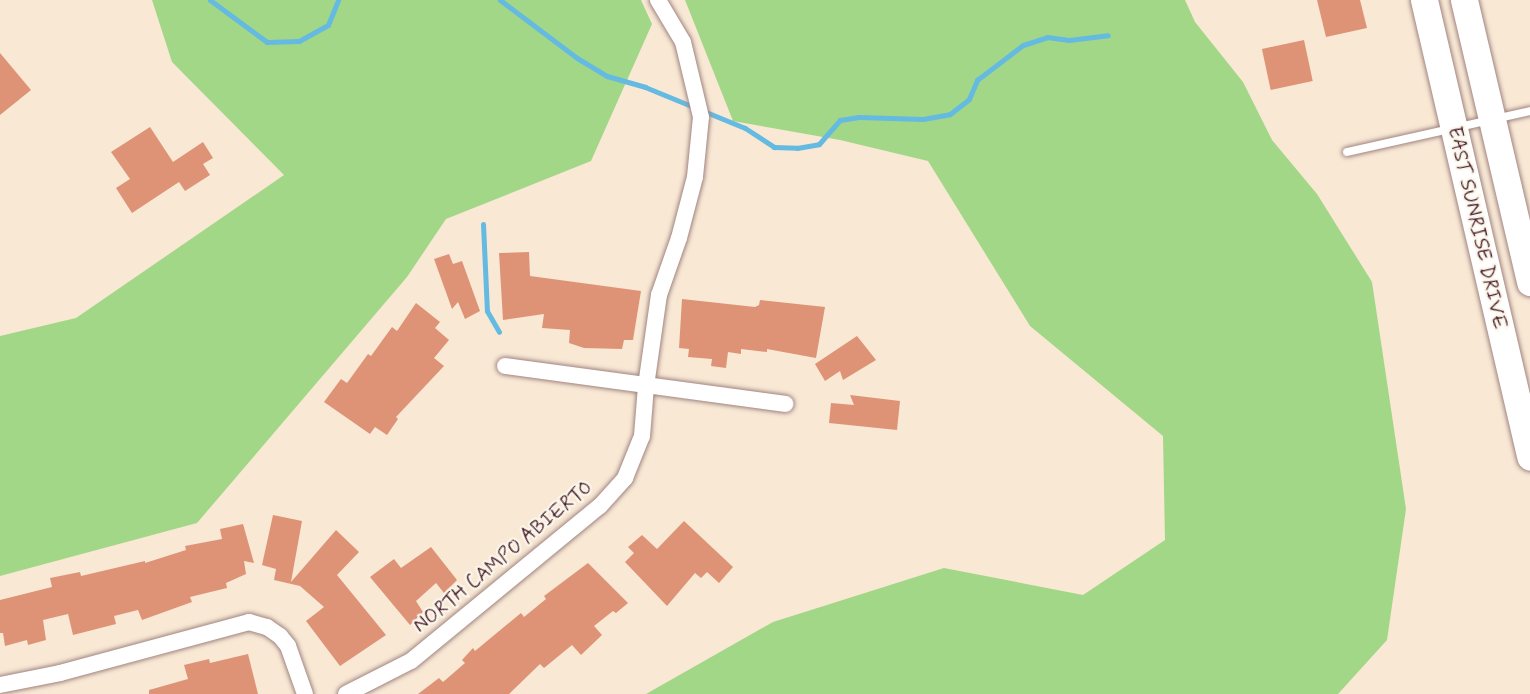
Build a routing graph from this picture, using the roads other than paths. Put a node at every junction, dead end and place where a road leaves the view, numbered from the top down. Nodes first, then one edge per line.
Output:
1 (658, 0) edge
2 (1424, 0) edge
3 (1464, 0) edge
4 (1530, 111) edge
5 (1491, 121) junction
6 (1454, 130) junction
7 (1347, 152) dead end
8 (1530, 282) edge
9 (505, 366) dead end
10 (646, 386) junction
11 (785, 404) dead end
12 (1530, 457) edge
13 (0, 685) edge
14 (305, 694) edge
15 (346, 694) edge

1 - 10 street, NORTH CAMPO ABIERTO
2 - 6 main road, EAST SUNRISE DRIVE
3 - 5 main road, EAST SUNRISE DRIVE
4 - 5 lane
5 - 6 lane
5 - 8 main road, EAST SUNRISE DRIVE
6 - 7 lane
6 - 12 main road, EAST SUNRISE DRIVE
9 - 10 street
10 - 11 street
10 - 15 street, NORTH CAMPO ABIERTO
13 - 14 street

